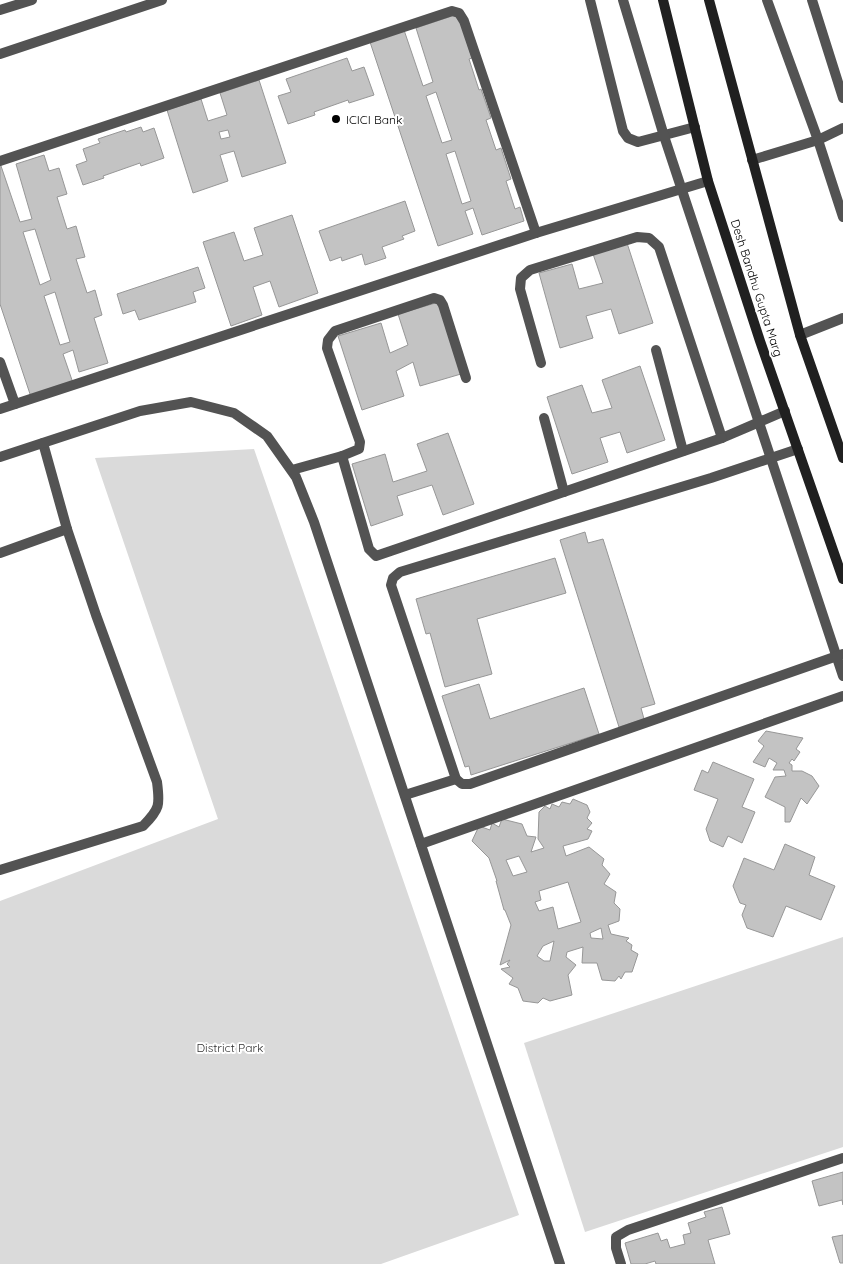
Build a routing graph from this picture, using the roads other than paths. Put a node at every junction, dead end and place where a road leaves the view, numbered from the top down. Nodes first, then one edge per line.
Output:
1 (32, 0) edge
2 (162, 0) edge
3 (590, 0) edge
4 (623, 0) edge
5 (663, 0) edge
6 (709, 0) edge
7 (767, 0) edge
8 (812, 0) edge
9 (0, 10) edge
10 (0, 54) edge
11 (843, 98) edge
12 (694, 127) junction
13 (843, 128) edge
14 (664, 136) junction
15 (818, 140) junction
16 (752, 160) junction
17 (0, 161) edge
18 (708, 181) junction
19 (683, 189) junction
20 (843, 217) edge
21 (536, 233) junction
22 (843, 318) edge
23 (800, 335) junction
24 (656, 350) dead end
25 (0, 362) edge
26 (541, 364) dead end
27 (466, 378) dead end
28 (15, 404) junction
29 (0, 409) edge
30 (785, 411) junction
31 (544, 418) dead end
32 (760, 422) junction
33 (722, 438) junction
34 (43, 443) junction
35 (798, 449) junction
36 (683, 451) junction
37 (342, 456) junction
38 (0, 457) edge
39 (772, 458) junction
40 (843, 458) edge
41 (292, 470) junction
42 (564, 492) junction
43 (67, 529) junction
44 (0, 553) edge
45 (843, 580) edge
46 (840, 655) edge
47 (843, 676) edge
48 (843, 696) edge
49 (456, 779) junction
50 (405, 795) junction
51 (421, 844) junction
52 (0, 870) edge
53 (843, 1158) edge
54 (560, 1264) edge
55 (621, 1264) edge

1 - 9 street
2 - 10 street
3 - 14 street
4 - 14 street
5 - 12 street, Desh Bandhu Gupta Marg
6 - 16 street
7 - 15 street
8 - 11 street
12 - 14 street
12 - 18 street, Desh Bandhu Gupta Marg
13 - 15 street
14 - 19 street
15 - 16 street
15 - 20 street
16 - 23 street
17 - 21 street
18 - 19 street
18 - 30 street, Desh Bandhu Gupta Marg
19 - 21 street
19 - 32 street
21 - 28 street
22 - 23 street
23 - 40 street
24 - 36 street
25 - 28 street
26 - 33 street
27 - 37 street
28 - 29 street
30 - 32 street
30 - 35 street, Desh Bandhu Gupta Marg
31 - 42 street
32 - 33 street
32 - 39 street
33 - 36 street
34 - 38 street
34 - 41 street
34 - 43 street
35 - 39 street
35 - 45 street, Desh Bandhu Gupta Marg
36 - 42 street
37 - 41 street
37 - 42 street
39 - 46 street
39 - 49 street
41 - 50 street
43 - 44 street
43 - 52 street
46 - 47 street
46 - 49 street
48 - 51 street
49 - 50 street
50 - 51 street
51 - 54 street
53 - 55 street

